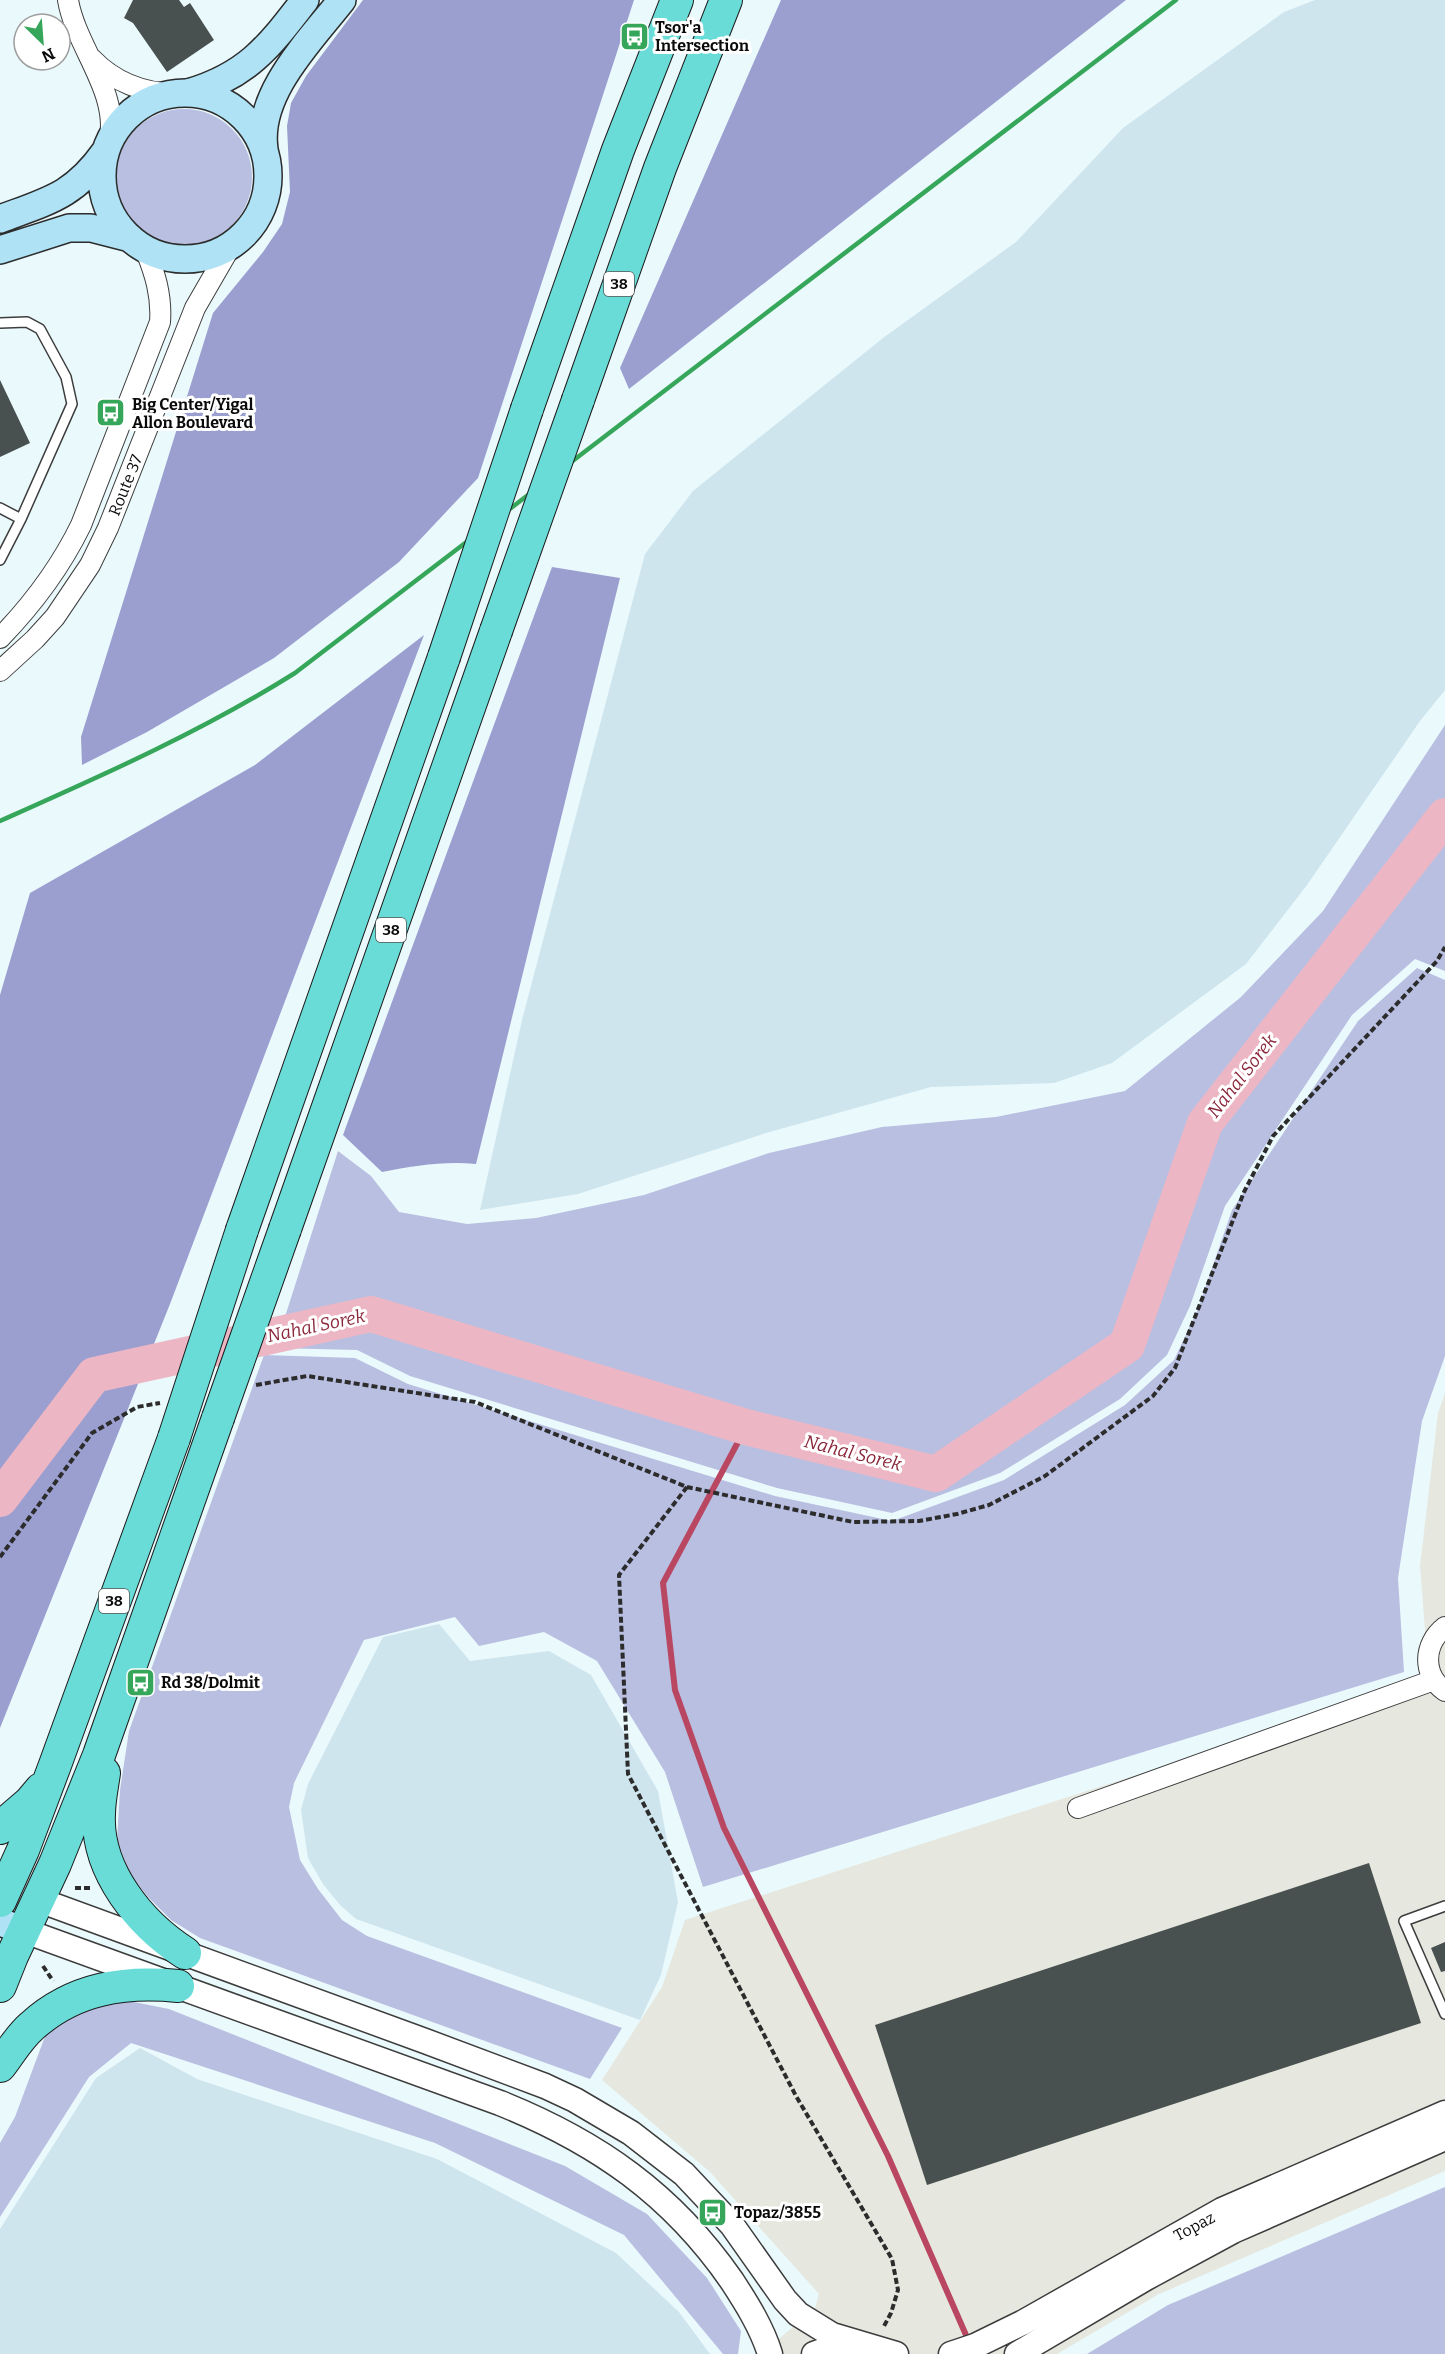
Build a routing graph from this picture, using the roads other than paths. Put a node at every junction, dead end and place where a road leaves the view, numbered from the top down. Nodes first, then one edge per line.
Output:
1 (68, 0) edge
2 (305, 0) edge
3 (342, 0) edge
4 (726, 1) edge
5 (672, 9) edge
6 (87, 53) junction
7 (182, 94) junction
8 (107, 147) junction
9 (265, 154) junction
10 (0, 219) edge
11 (137, 244) junction
12 (232, 244) junction
13 (0, 250) edge
14 (0, 323) edge
15 (0, 508) edge
16 (21, 519) junction
17 (0, 560) edge
18 (0, 638) edge
19 (0, 671) edge
20 (1445, 1627) edge
21 (1441, 1689) edge
22 (115, 1710) junction
23 (55, 1765) junction
24 (1078, 1808) dead end
25 (0, 1828) edge
26 (2, 1892) edge
27 (39, 1900) junction
28 (1445, 1906) edge
29 (12, 1926) edge
30 (185, 1953) junction
31 (0, 1986) edge
32 (178, 1986) junction
33 (1445, 2014) edge
34 (0, 2066) edge
35 (1445, 2113) edge
36 (1445, 2139) edge
37 (872, 2346) junction
38 (770, 2354) edge
39 (814, 2354) edge
40 (896, 2354) edge
41 (951, 2354) edge
42 (1017, 2354) edge

1 - 6 street
2 - 7 main road
3 - 9 main road
4 - 22 highway, 38, bridge
5 - 23 highway, 38, bridge
6 - 7 street
6 - 8 street
7 - 8 main road
7 - 9 main road
8 - 10 main road
8 - 11 main road
9 - 12 main road
11 - 12 main road
11 - 13 main road
11 - 18 street, Route 37
12 - 19 street, Route 37
14 - 16 lane
15 - 16 lane
16 - 17 lane
20 - 21 street
21 - 24 street
22 - 27 highway, 38
22 - 30 highway
23 - 25 highway
23 - 26 highway, 38
26 - 27 main road
27 - 29 highway, 38
27 - 30 street
28 - 33 lane
29 - 31 highway, 38
29 - 32 street
30 - 37 street
32 - 34 highway
32 - 38 street
35 - 41 street, Topaz
36 - 42 street, Topaz
37 - 39 street
37 - 40 street

